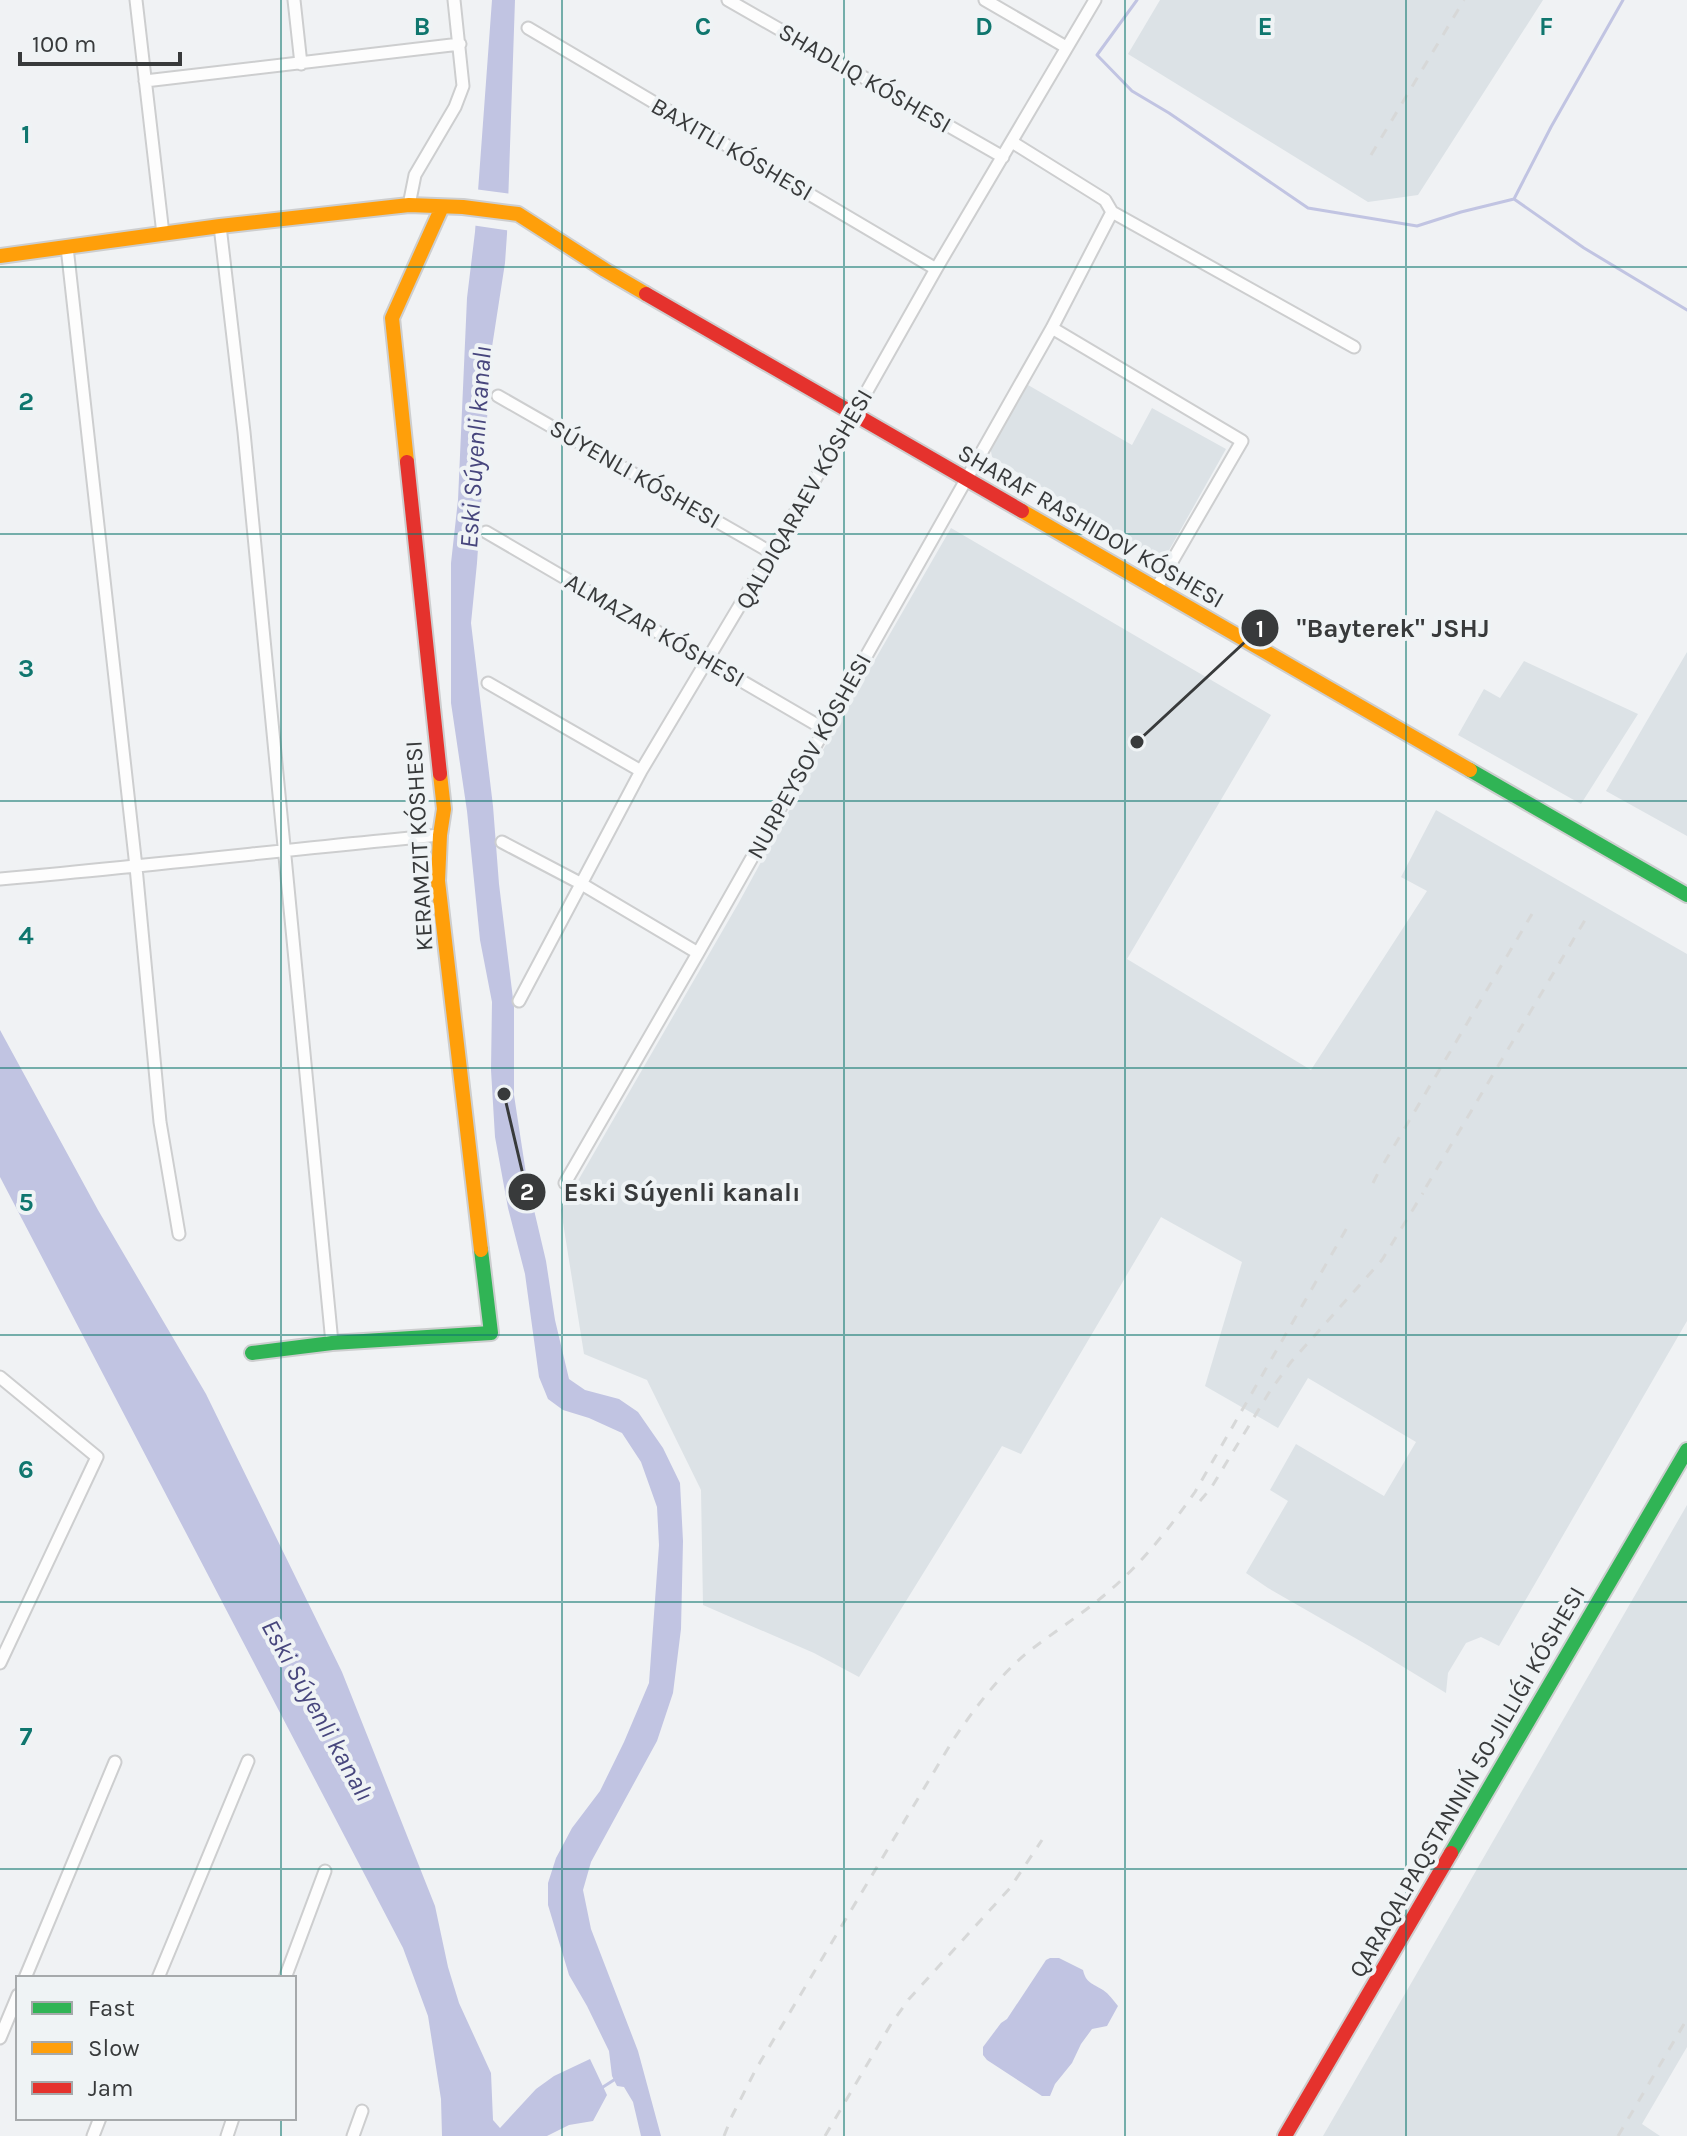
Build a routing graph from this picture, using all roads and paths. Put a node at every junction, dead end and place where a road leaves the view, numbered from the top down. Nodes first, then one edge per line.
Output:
1 (136, 0) edge
2 (294, 0) edge
3 (454, 0) edge
4 (728, 0) edge
5 (985, 0) edge
6 (1095, 0) edge
7 (528, 28) dead end
8 (460, 44) junction
9 (1066, 47) junction
10 (301, 64) junction
11 (145, 81) junction
12 (1012, 142) junction
13 (1003, 157) junction
14 (409, 205) junction
15 (442, 207) junction
16 (1112, 212) junction
17 (220, 226) junction
18 (163, 234) junction
19 (67, 247) junction
20 (0, 256) edge
21 (936, 269) junction
22 (1052, 328) junction
23 (1354, 347) dead end
24 (498, 396) dead end
25 (854, 414) junction
26 (966, 479) junction
27 (486, 532) dead end
28 (772, 553) junction
29 (1156, 589) junction
30 (708, 660) junction
31 (488, 683) dead end
32 (824, 729) junction
33 (641, 771) junction
34 (440, 835) junction
35 (502, 842) dead end
36 (286, 850) junction
37 (136, 867) junction
38 (0, 879) edge
39 (580, 883) junction
40 (1687, 895) edge
41 (698, 953) junction
42 (519, 1001) dead end
43 (565, 1183) dead end
44 (179, 1234) dead end
45 (332, 1343) junction
46 (252, 1353) dead end
47 (0, 1377) edge
48 (1687, 1450) edge
49 (0, 1663) edge
50 (248, 1761) dead end
51 (115, 1762) dead end
52 (325, 1871) dead end
53 (26, 1976) edge
54 (159, 1976) edge
55 (286, 1976) edge
56 (16, 2000) edge
57 (0, 2038) edge
58 (362, 2111) dead end
59 (353, 2136) edge
60 (1285, 2136) edge

1 - 11 street
2 - 10 street
3 - 8 street
4 - 13 street
5 - 9 street
6 - 9 street
7 - 21 street
8 - 10 street
8 - 14 street
9 - 12 street
10 - 11 street
11 - 18 street
12 - 13 street
12 - 16 street
13 - 21 street
14 - 15 street
14 - 17 street
15 - 25 street, SHARAF RASHIDOV KÓSHESI
15 - 34 street, KERAMZIT KÓSHESI
16 - 22 street, NURPEYSOV KÓSHESI
16 - 23 street
17 - 18 street
17 - 36 street
18 - 19 street
19 - 20 street
19 - 37 street
21 - 25 street
22 - 26 street, NURPEYSOV KÓSHESI
22 - 29 street
24 - 28 street, SÚYENLI KÓSHESI
25 - 26 street, SHARAF RASHIDOV KÓSHESI
25 - 28 street
26 - 29 street, SHARAF RASHIDOV KÓSHESI
26 - 32 street, NURPEYSOV KÓSHESI
27 - 30 street, ALMAZAR KÓSHESI
28 - 30 street
29 - 40 street, SHARAF RASHIDOV KÓSHESI
30 - 32 street, ALMAZAR KÓSHESI
30 - 33 street
31 - 33 street
32 - 41 street, NURPEYSOV KÓSHESI
33 - 39 street
34 - 36 street
34 - 45 street, KERAMZIT KÓSHESI
35 - 39 street
36 - 37 street
36 - 45 street
37 - 38 street
37 - 44 street
39 - 41 street
39 - 42 street
41 - 43 street, NURPEYSOV KÓSHESI
45 - 46 street, KERAMZIT KÓSHESI
47 - 49 street
48 - 60 street
50 - 54 street
51 - 53 street
52 - 55 street
56 - 57 street
58 - 59 street

